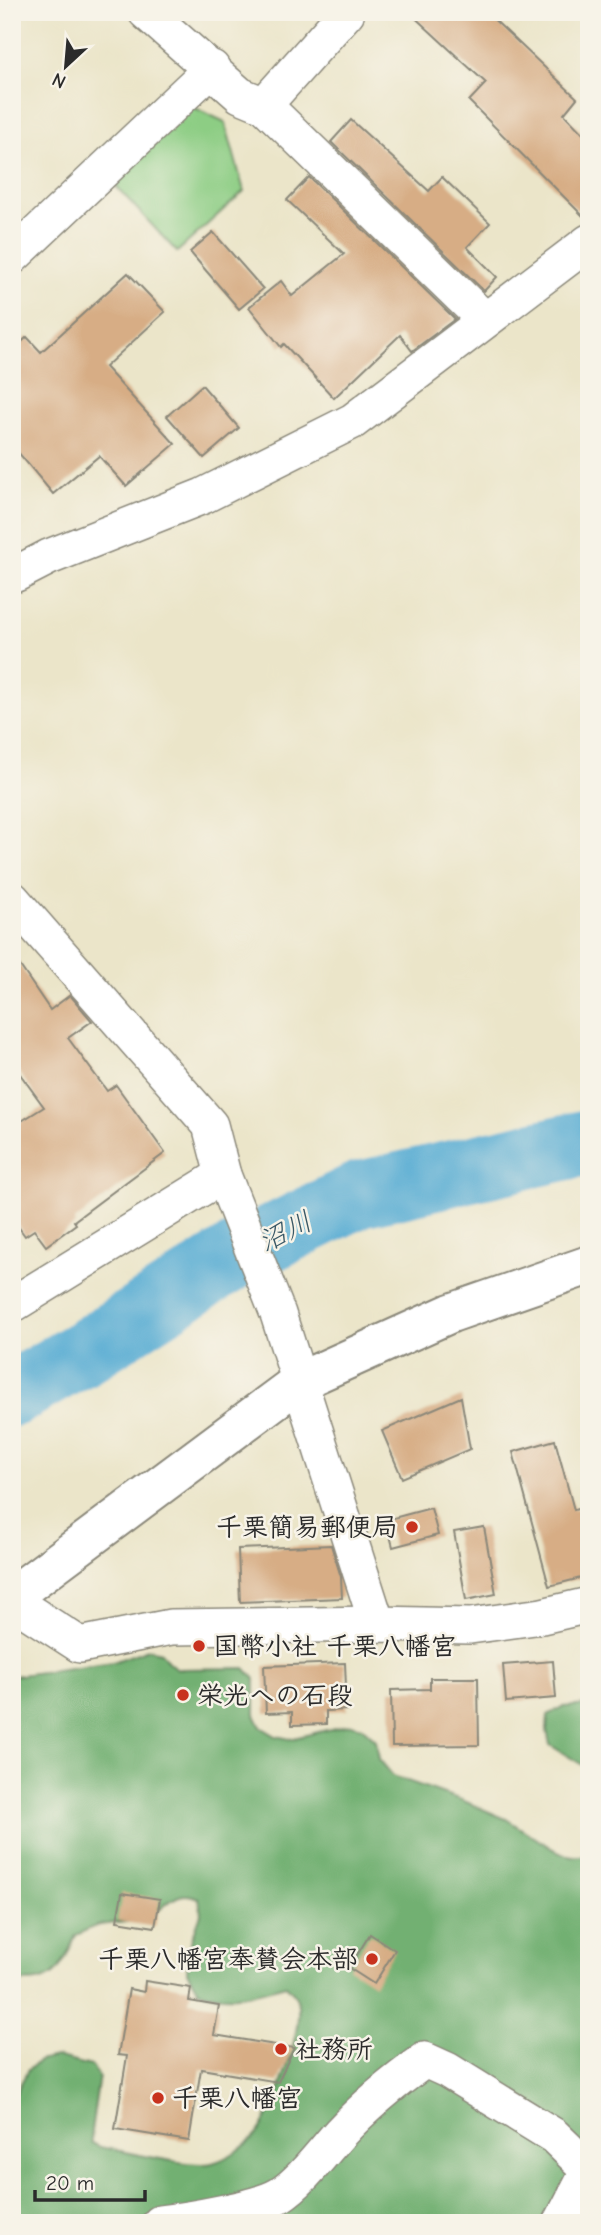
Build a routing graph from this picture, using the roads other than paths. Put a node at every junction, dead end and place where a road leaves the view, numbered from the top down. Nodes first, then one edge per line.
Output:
1 (146, 12) edge
2 (346, 12) edge
3 (212, 68) junction
4 (264, 106) junction
5 (589, 242) edge
6 (12, 257) edge
7 (485, 320) junction
8 (16, 574) dead end
9 (12, 899) edge
10 (228, 1188) junction
11 (589, 1265) edge
12 (12, 1304) edge
13 (300, 1381) junction
14 (12, 1599) edge
15 (589, 1605) edge
16 (377, 1624) junction
17 (588, 2169) edge
18 (160, 2223) edge
19 (561, 2223) edge

1 - 3 street
2 - 4 street
3 - 4 street
3 - 6 street
4 - 7 street
5 - 7 street
7 - 8 street
9 - 10 street
10 - 12 street
10 - 13 street
11 - 13 street
13 - 14 street
13 - 16 street
14 - 16 street
15 - 16 street
17 - 18 street
17 - 19 street

